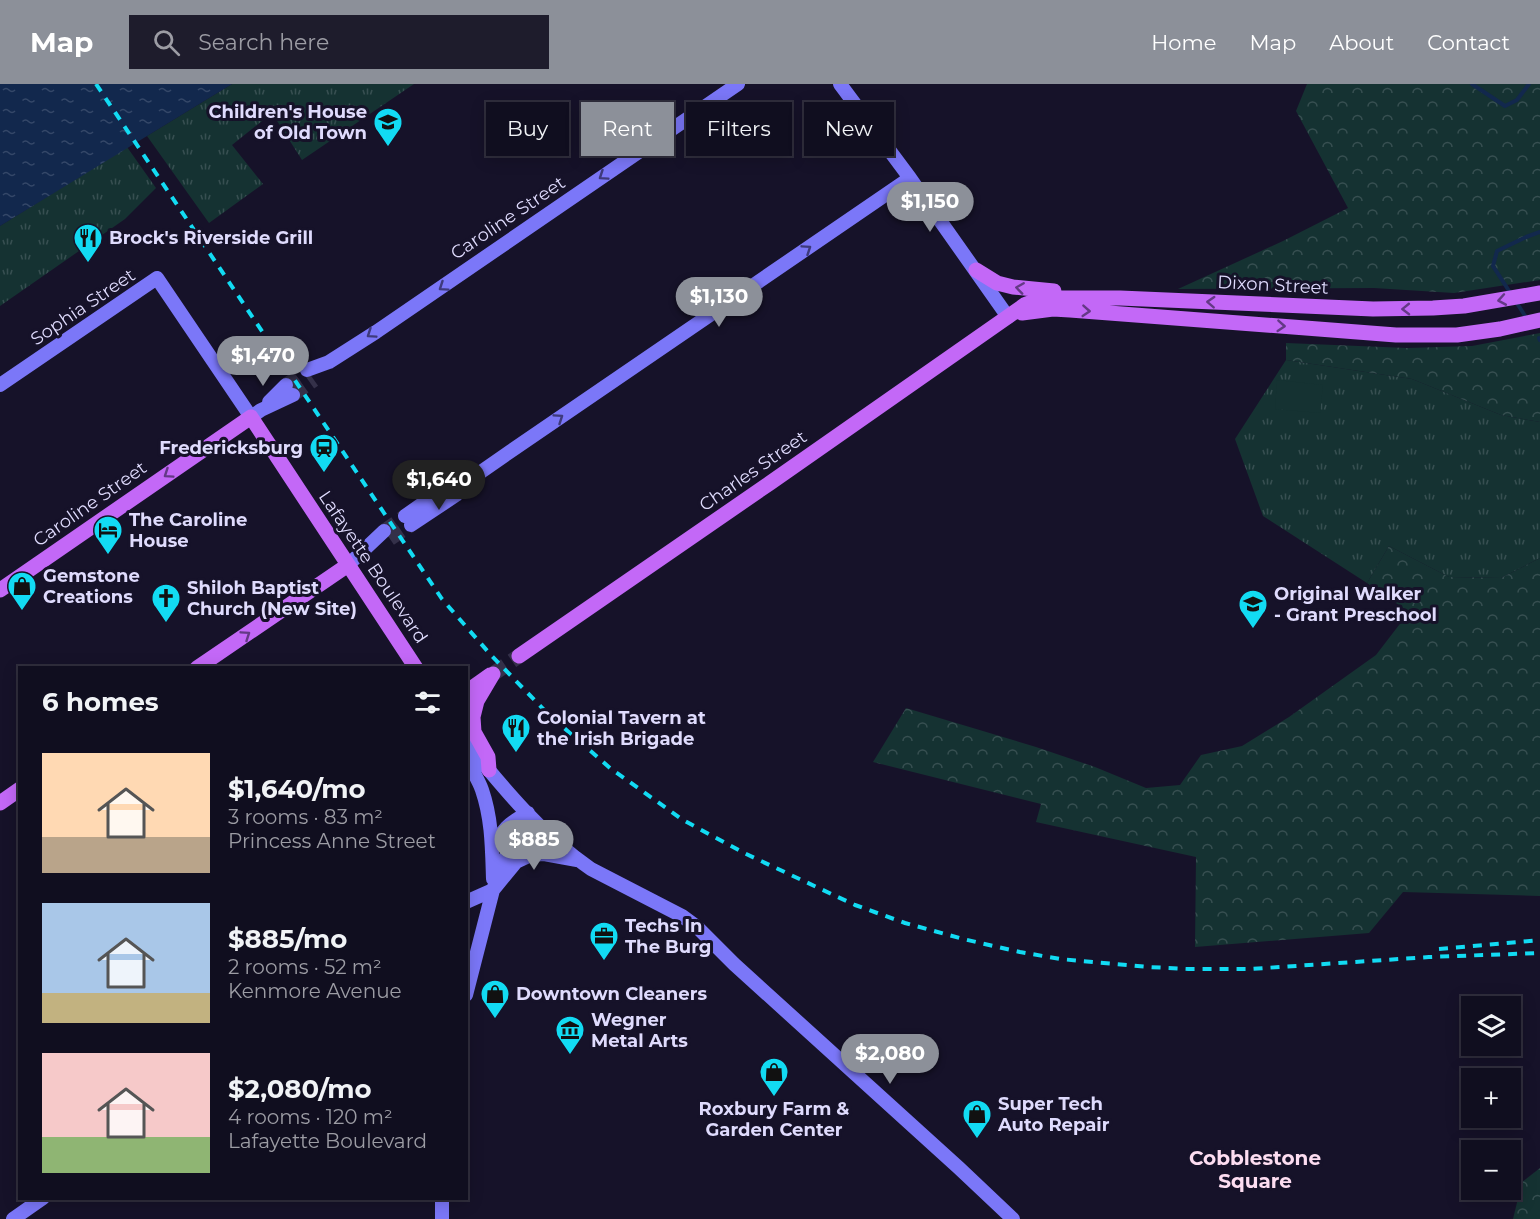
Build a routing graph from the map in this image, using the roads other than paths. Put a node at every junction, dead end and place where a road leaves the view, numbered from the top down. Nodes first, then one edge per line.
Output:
1 (738, 84) edge
2 (840, 84) edge
3 (910, 178) junction
4 (976, 270) junction
5 (157, 278) joint
6 (1540, 293) edge
7 (1120, 298) junction
8 (1008, 316) junction
9 (1540, 320) edge
10 (311, 375) tunnel mouth
11 (0, 385) edge
12 (289, 390) tunnel mouth
13 (256, 413) junction
14 (408, 521) tunnel mouth
15 (387, 535) tunnel mouth
16 (353, 561) junction
17 (0, 590) edge
18 (519, 656) tunnel mouth
19 (200, 666) edge
20 (415, 666) edge
21 (493, 674) junction
22 (468, 680) edge
23 (468, 691) edge
24 (468, 744) edge
25 (468, 759) edge
26 (489, 770) junction
27 (18, 790) edge
28 (0, 803) edge
29 (528, 813) junction
30 (492, 851) junction
31 (577, 860) junction
32 (493, 890) junction
33 (468, 901) edge
34 (468, 987) edge
35 (40, 1200) edge
36 (442, 1200) edge
37 (13, 1219) edge
38 (442, 1219) edge
39 (1013, 1219) edge

1 -> 10 street, Caroline Street
2 - 3 street
3 - 4 street
14 -> 3 street
7 -> 4 main road
4 - 8 street
5 - 11 street, Sophia Street
5 - 13 street, Lafayette Boulevard
6 -> 7 main road, Dixon Street
7 - 8 main road, Dixon Street
8 -> 9 main road
8 - 18 main road, Charles Street
12 - 13 street, Caroline Street
13 - 16 main road, Lafayette Boulevard
13 -> 17 main road, Caroline Street
15 - 16 street
19 -> 16 main road
16 - 20 main road, Lafayette Boulevard
21 - 22 main road
21 - 23 main road
21 - 26 main road
24 - 26 street
25 - 30 street
26 - 29 street
27 - 28 main road
29 - 30 street
29 - 31 street
29 - 32 street
30 - 32 street
31 - 32 street
31 - 39 street
32 - 33 street
32 - 34 street
35 - 37 street
36 - 38 street

